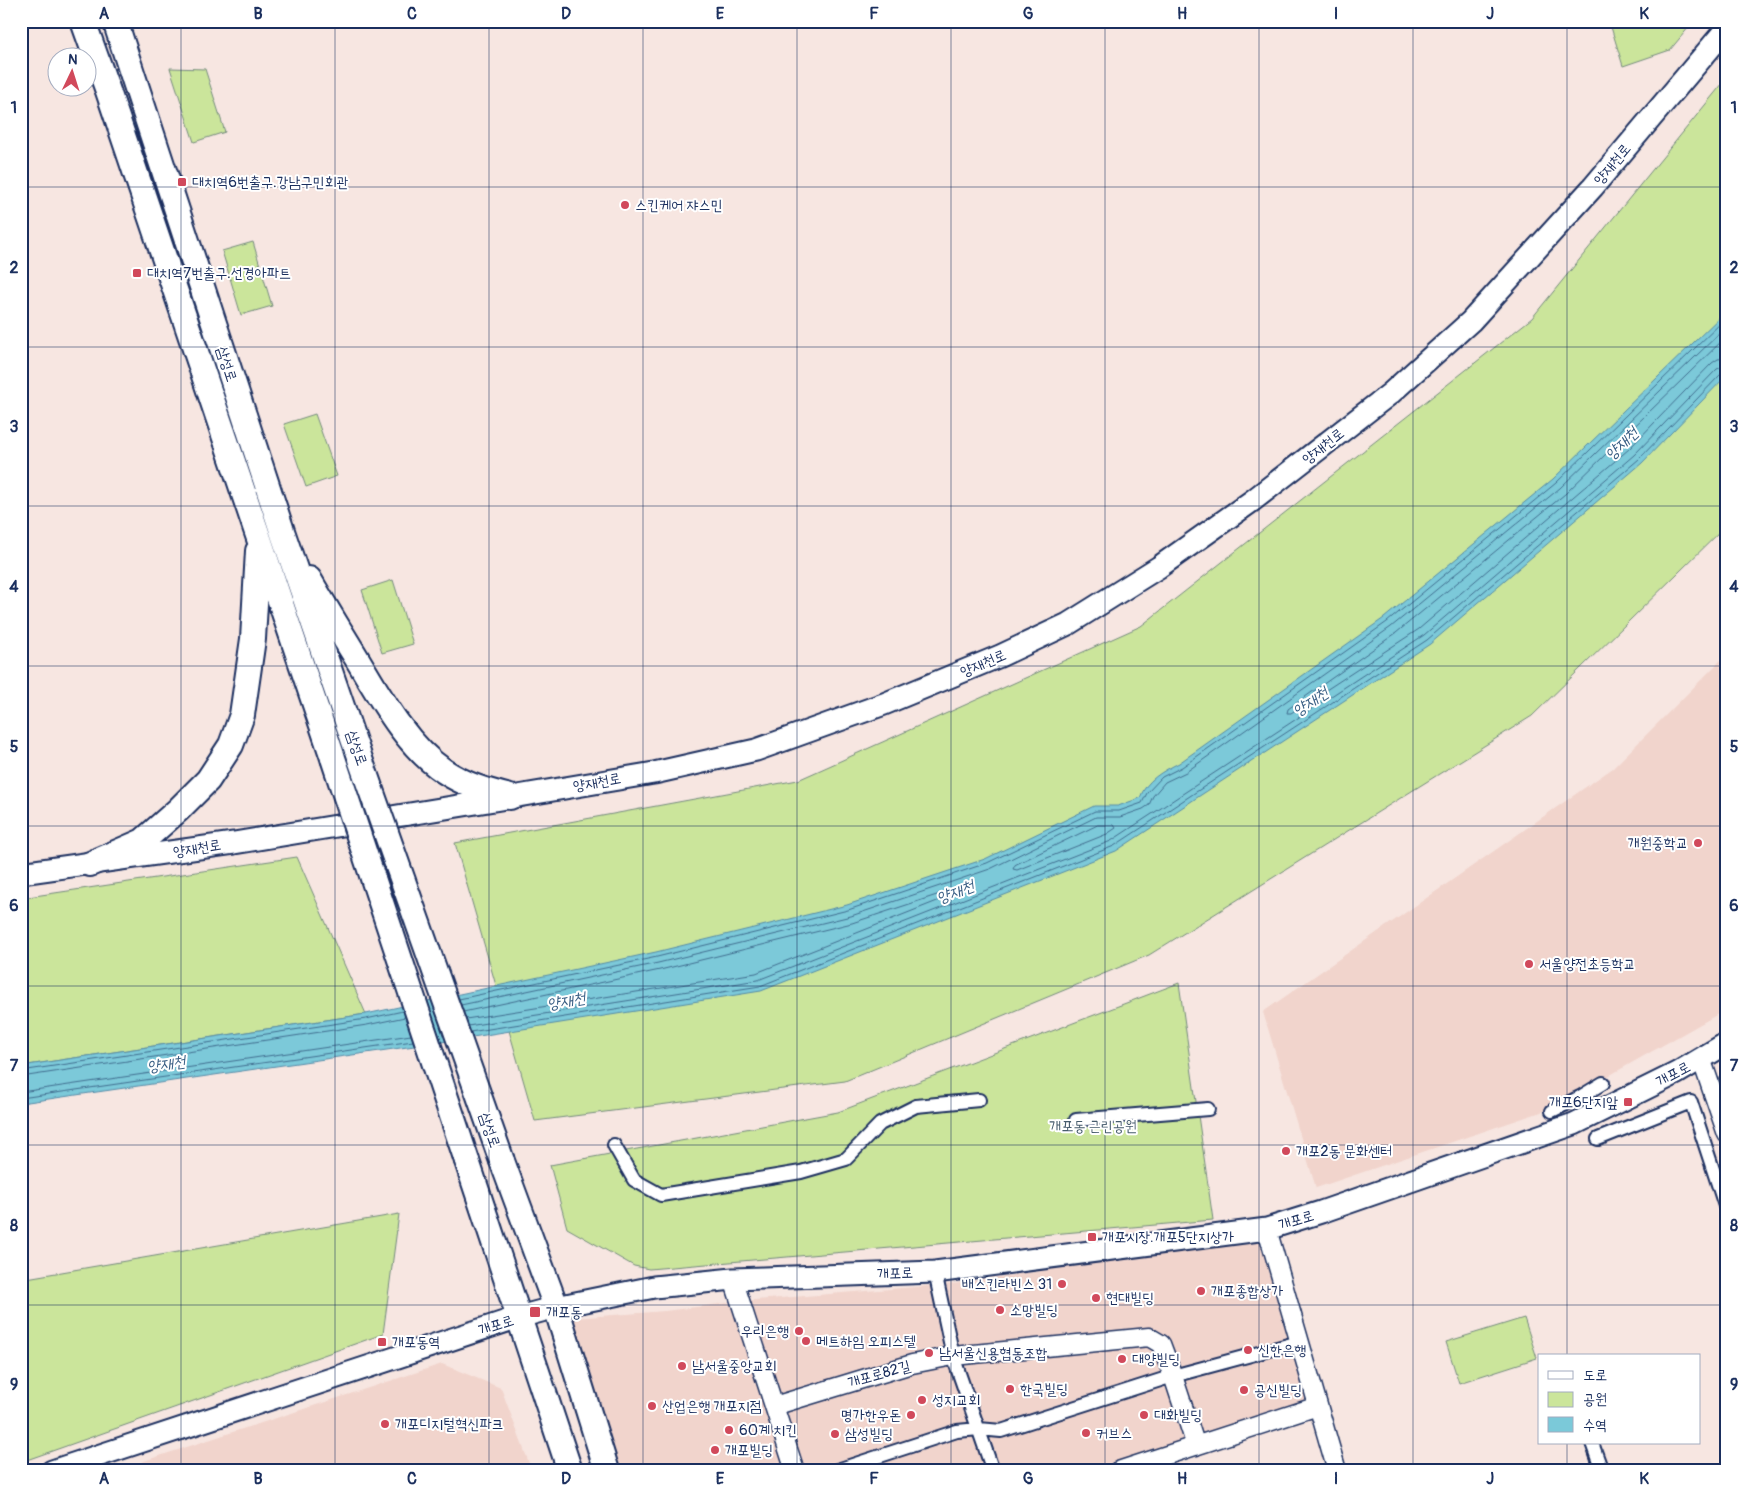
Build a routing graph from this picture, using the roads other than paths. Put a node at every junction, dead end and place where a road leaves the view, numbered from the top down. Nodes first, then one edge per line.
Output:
1 (83, 21) edge
2 (115, 21) edge
3 (1727, 28) edge
4 (283, 534) junction
5 (258, 539) junction
6 (510, 797) junction
7 (90, 864) junction
8 (21, 873) edge
9 (1727, 1043) edge
10 (1701, 1058) junction
11 (1603, 1083) dead end
12 (979, 1100) dead end
13 (1208, 1109) dead end
14 (1552, 1111) dead end
15 (1076, 1120) dead end
16 (1727, 1134) edge
17 (1598, 1139) dead end
18 (614, 1145) dead end
19 (1727, 1212) edge
20 (1267, 1229) junction
21 (935, 1272) junction
22 (733, 1279) junction
23 (556, 1307) junction
24 (519, 1317) junction
25 (1300, 1342) junction
26 (953, 1356) junction
27 (1173, 1376) junction
28 (774, 1406) junction
29 (1318, 1406) junction
30 (980, 1428) junction
31 (1592, 1444) edge
32 (1196, 1446) junction
33 (52, 1471) edge
34 (570, 1471) edge
35 (607, 1471) edge
36 (795, 1471) edge
37 (834, 1471) edge
38 (993, 1471) edge
39 (1118, 1471) edge
40 (1337, 1471) edge
41 (1602, 1471) edge

1 - 5 main road, 삼성로
2 - 4 main road, 삼성로
3 - 6 street, 양재천로
4 - 6 main road
4 - 23 main road, 삼성로, bridge
5 - 7 main road
5 - 24 main road, 삼성로, bridge
6 - 7 street, 양재천로
7 - 8 street, 양재천로
9 - 10 street, 개포로
10 - 16 street
10 - 20 street, 개포로
11 - 14 street
12 - 18 street
13 - 15 street
17 - 19 street
20 - 21 street, 개포로
20 - 25 street
21 - 22 street, 개포로
21 - 26 street
22 - 23 street, 개포로
22 - 28 street
23 - 24 street, 개포로
23 - 35 main road, 삼성로
24 - 33 street, 개포로
24 - 34 main road, 삼성로
25 - 27 street
25 - 29 street
26 - 27 street, 개포로82길
26 - 28 street, 개포로82길
26 - 30 street
27 - 30 street
27 - 32 street, 개포로82길
28 - 36 street
29 - 32 street
29 - 40 street
30 - 37 street
30 - 38 street
31 - 41 street
32 - 39 street

